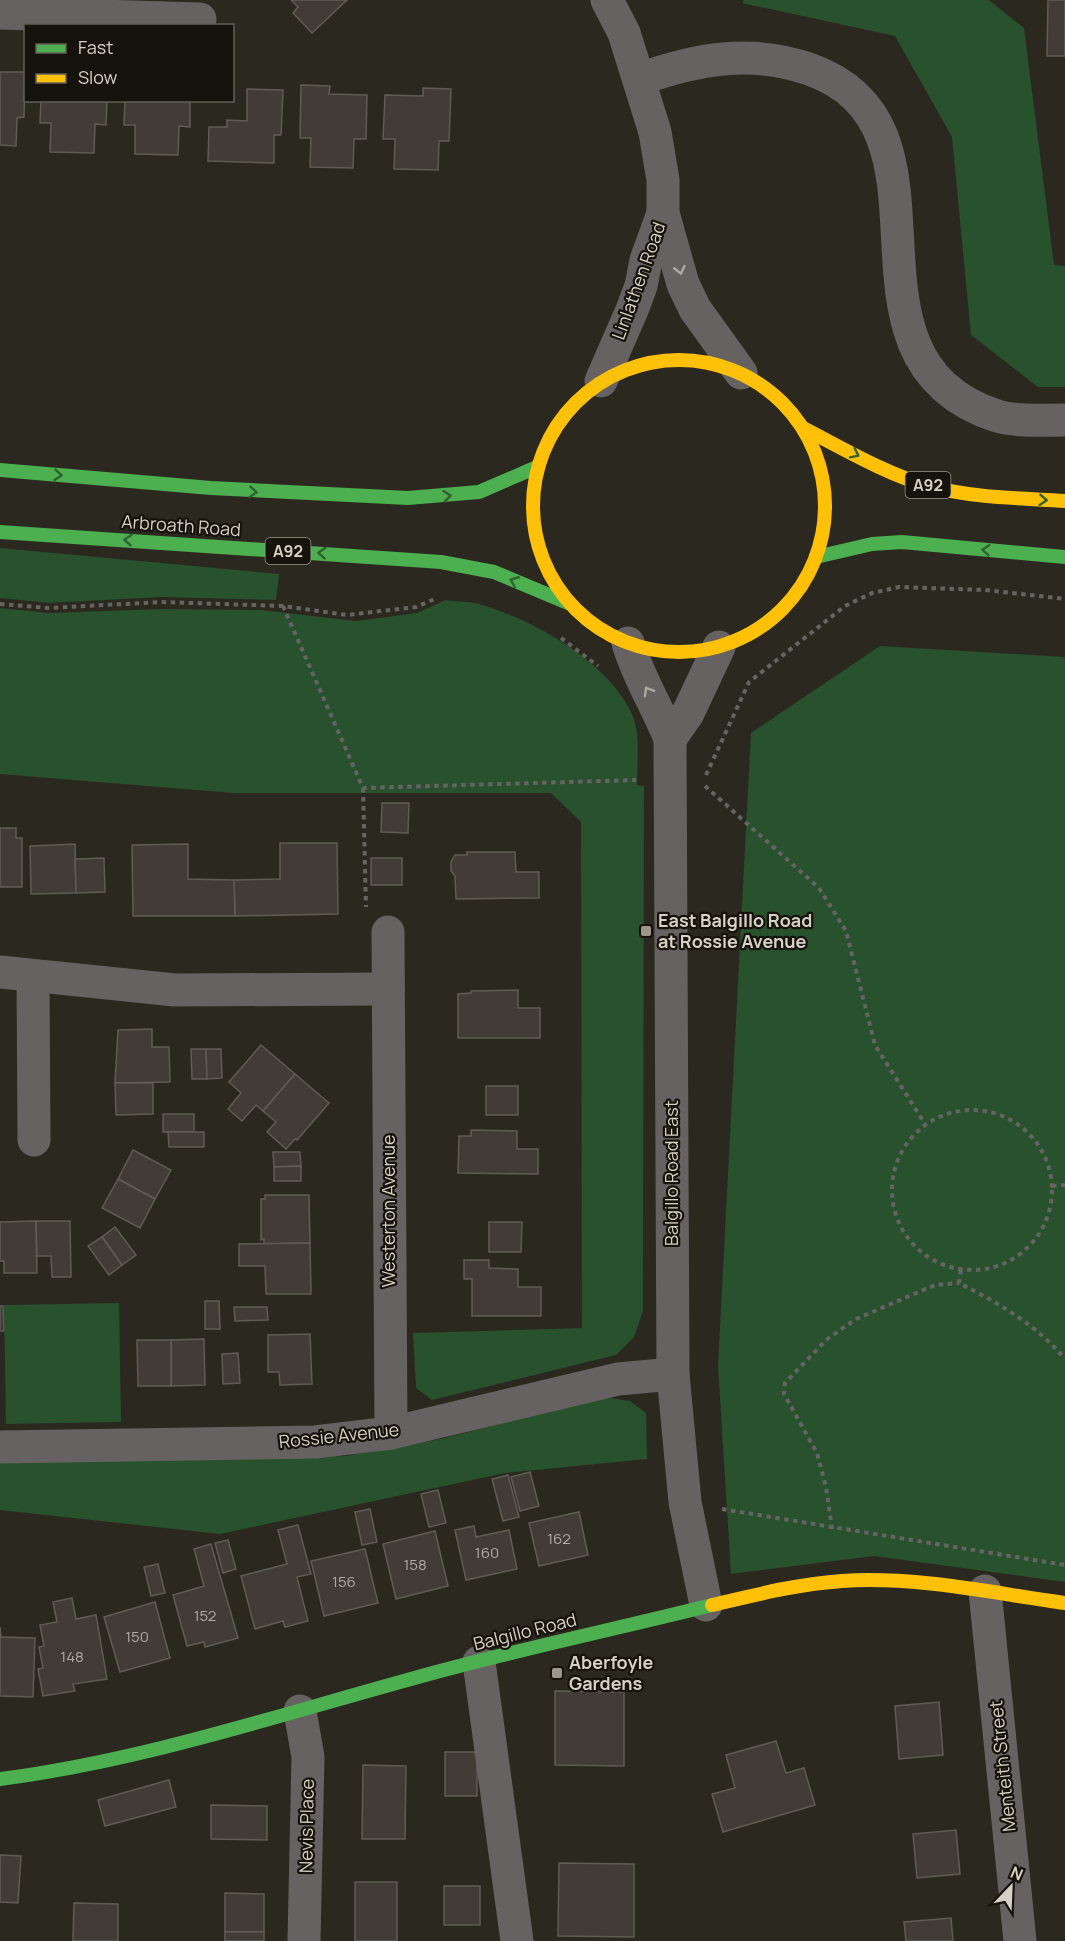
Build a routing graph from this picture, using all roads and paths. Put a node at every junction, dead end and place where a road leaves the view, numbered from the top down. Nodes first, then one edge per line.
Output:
1 (607, 0) edge
2 (36, 7) edge
3 (0, 13) edge
4 (200, 20) dead end
5 (640, 79) junction
6 (663, 213) junction
7 (741, 373) junction
8 (601, 381) junction
9 (1065, 420) edge
10 (803, 428) junction
11 (537, 467) junction
12 (0, 470) edge
13 (1065, 501) edge
14 (0, 532) edge
15 (816, 557) junction
16 (1065, 557) edge
17 (446, 596) dead end
18 (1065, 599) edge
19 (568, 603) junction
20 (0, 604) edge
21 (283, 606) junction
22 (552, 632) dead end
23 (628, 644) junction
24 (719, 647) junction
25 (605, 673) dead end
26 (670, 739) junction
27 (641, 780) dead end
28 (363, 788) junction
29 (388, 932) joint
30 (0, 972) edge
31 (33, 976) junction
32 (388, 989) junction
33 (925, 1124) junction
34 (34, 1140) dead end
35 (1065, 1185) edge
36 (1052, 1186) junction
37 (961, 1270) junction
38 (959, 1284) junction
39 (1065, 1359) edge
40 (673, 1374) junction
41 (391, 1433) junction
42 (0, 1447) edge
43 (685, 1502) junction
44 (832, 1529) junction
45 (1065, 1565) edge
46 (985, 1590) junction
47 (1065, 1603) edge
48 (706, 1605) junction
49 (479, 1662) junction
50 (300, 1711) junction
51 (0, 1779) edge
52 (304, 1941) edge
53 (517, 1941) edge
54 (1020, 1941) edge

1 - 5 street, Linlathen Road
2 - 3 street
2 - 4 street
5 - 6 street, Linlathen Road
5 - 9 street
6 -> 7 street, Linlathen Road
6 - 8 street, Linlathen Road
7 - 8 main road, A92
7 - 10 main road, A92
8 - 11 main road, A92
10 -> 13 main road, A92
10 - 15 main road, A92
12 -> 11 main road
11 - 19 main road, A92
19 -> 14 main road, Arbroath Road / A92
16 -> 15 main road
15 - 24 main road, A92
17 - 21 path
18 - 33 path
19 - 23 main road, A92
20 - 21 path
21 - 28 path
22 - 25 path
23 - 24 main road, A92
26 -> 23 street, Balgillo Road East
24 - 26 street
26 - 40 street, Balgillo Road East
27 - 28 path
28 - 29 path
29 - 32 street, Westerton Avenue
30 - 31 street
31 - 32 street
31 - 34 street
32 - 41 street, Westerton Avenue
33 - 36 path
33 - 37 path
35 - 36 path
36 - 37 path
37 - 38 path
38 - 39 path
38 - 44 path
40 - 41 street, Rossie Avenue
40 - 43 street, Balgillo Road East
41 - 42 street, Rossie Avenue
43 - 44 path
43 - 48 street, Balgillo Road East
44 - 45 path
46 - 47 main road, Balgillo Road
46 - 48 main road, Balgillo Road
46 - 54 street, Menteith Street
48 - 49 main road, Balgillo Road
49 - 50 main road, Balgillo Road
49 - 53 street
50 - 51 main road, Balgillo Road
50 - 52 street, Nevis Place

